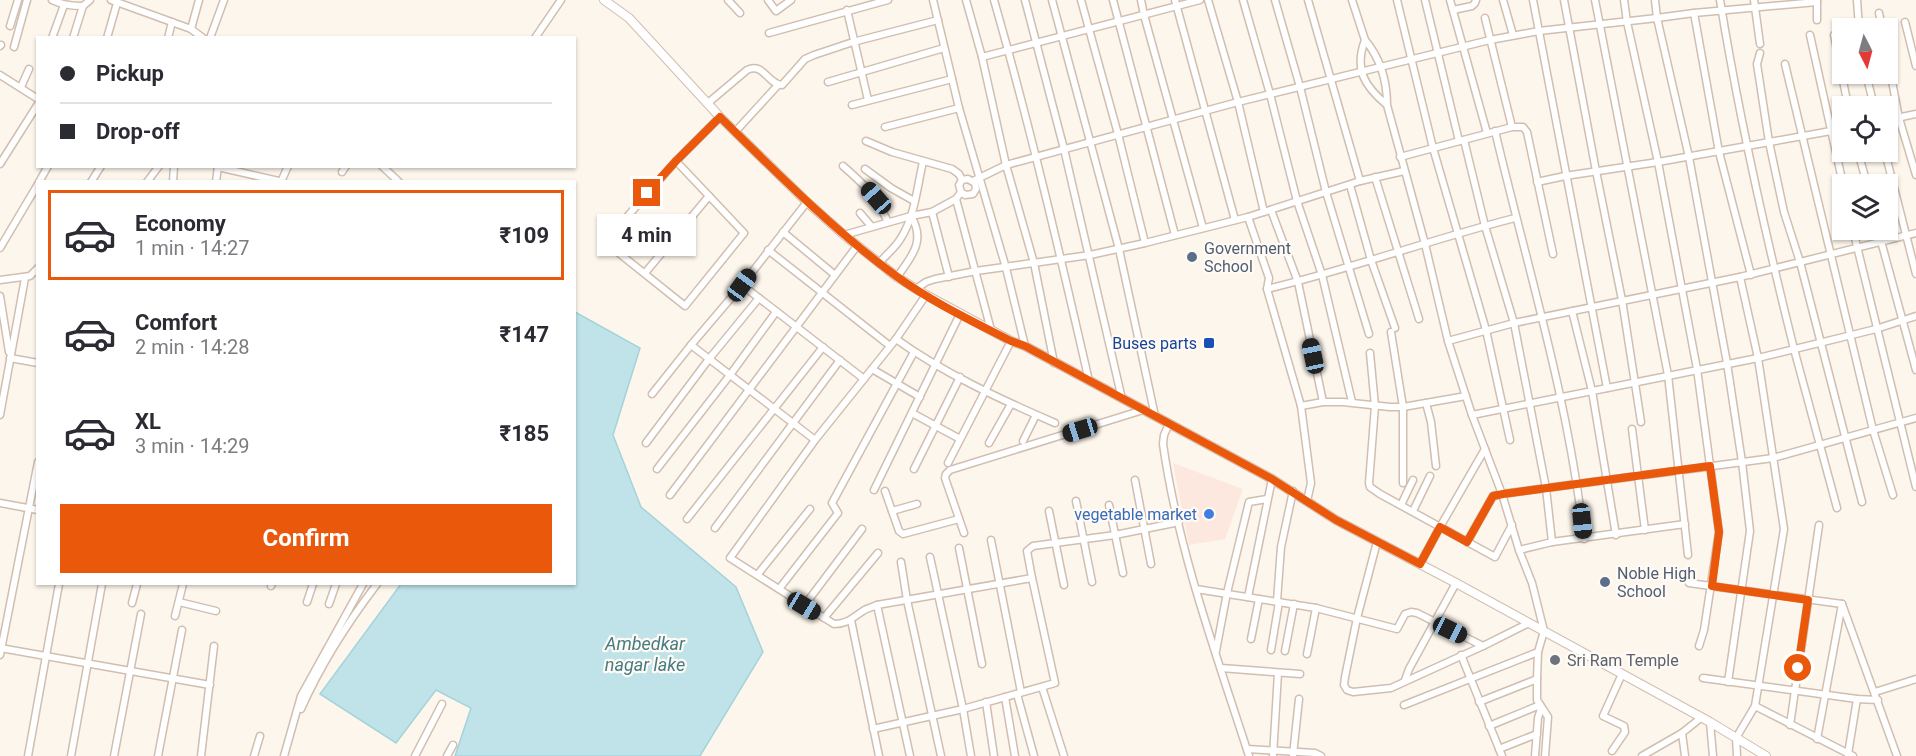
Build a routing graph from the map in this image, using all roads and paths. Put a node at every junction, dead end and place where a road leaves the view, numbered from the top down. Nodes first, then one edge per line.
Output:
1 (18, 0) edge
2 (27, 0) edge
3 (52, 0) edge
4 (89, 0) edge
5 (199, 0) edge
6 (224, 0) edge
7 (561, 0) edge
8 (604, 0) edge
9 (728, 0) edge
10 (768, 0) edge
11 (791, 0) edge
12 (888, 0) edge
13 (933, 0) edge
14 (966, 0) edge
15 (994, 0) edge
16 (1025, 0) edge
17 (1052, 0) edge
18 (1081, 0) edge
19 (1113, 0) edge
20 (1141, 0) edge
21 (1200, 0) edge
22 (1208, 0) edge
23 (1242, 0) edge
24 (1275, 0) edge
25 (1308, 0) edge
26 (1352, 0) edge
27 (1397, 0) edge
28 (1425, 0) edge
29 (1450, 0) edge
30 (1476, 0) edge
31 (1503, 0) edge
32 (1533, 0) edge
33 (1564, 0) edge
34 (1595, 0) edge
35 (1624, 0) edge
36 (1655, 0) edge
37 (1720, 0) edge
38 (1857, 0) edge
39 (114, 1) edge
40 (1817, 1) edge
41 (1785, 2) edge
42 (1175, 3) edge
43 (1754, 4) edge
44 (64, 5) junction
45 (83, 6) junction
46 (847, 10) junction
47 (1453, 10) junction
48 (1721, 10) junction
49 (740, 13) dead end
50 (1694, 13) junction
51 (1879, 13) dead end
52 (1144, 15) junction
53 (1485, 18) dead end
54 (1657, 18) junction
55 (1858, 18) edge
56 (1880, 18) edge
57 (938, 20) junction
58 (1817, 20) dead end
59 (1118, 21) junction
60 (1905, 21) dead end
61 (172, 22) junction
62 (1627, 22) junction
63 (1599, 24) junction
64 (10, 27) dead end
65 (1570, 28) junction
66 (191, 29) junction
67 (1088, 29) junction
68 (1539, 31) junction
69 (769, 33) dead end
70 (1513, 35) junction
71 (53, 36) edge
72 (74, 36) edge
73 (107, 36) edge
74 (168, 36) edge
75 (200, 36) edge
76 (211, 36) edge
77 (536, 36) edge
78 (1063, 36) junction
79 (1810, 36) dead end
80 (1365, 40) junction
81 (1490, 40) junction
82 (854, 42) junction
83 (1036, 43) junction
84 (1760, 44) dead end
85 (1462, 46) junction
86 (14, 47) dead end
87 (944, 48) junction
88 (1008, 50) junction
89 (1437, 52) junction
90 (1760, 53) dead end
91 (982, 57) junction
92 (1410, 59) junction
93 (1785, 64) dead end
94 (1916, 66) edge
95 (1382, 68) junction
96 (28, 69) dead end
97 (861, 72) junction
98 (1362, 72) junction
99 (0, 75) edge
100 (1331, 78) junction
101 (952, 80) junction
102 (828, 82) dead end
103 (1892, 84) edge
104 (778, 85) junction
105 (21, 87) junction
106 (1300, 87) junction
107 (1270, 94) junction
108 (36, 98) edge
109 (868, 100) junction
110 (1238, 102) junction
111 (708, 103) junction
112 (852, 105) dead end
113 (1387, 105) junction
114 (36, 107) edge
115 (959, 108) junction
116 (1204, 111) junction
117 (1916, 114) edge
118 (720, 117) junction
119 (1899, 118) junction
120 (1174, 119) junction
121 (885, 127) dead end
122 (1147, 127) junction
123 (1512, 127) junction
124 (1831, 131) junction
125 (735, 132) junction
126 (1491, 132) junction
127 (1118, 135) junction
128 (1801, 136) junction
129 (1462, 140) junction
130 (866, 141) dead end
131 (1092, 142) junction
132 (1769, 142) junction
133 (1747, 147) junction
134 (1433, 148) junction
135 (1064, 149) junction
136 (1719, 152) junction
137 (1035, 157) junction
138 (1400, 157) junction
139 (1689, 157) junction
140 (676, 161) junction
141 (923, 162) junction
142 (1658, 162) junction
143 (1887, 162) edge
144 (0, 164) edge
145 (1006, 165) junction
146 (843, 166) dead end
147 (1626, 166) junction
148 (222, 168) edge
149 (384, 168) edge
150 (865, 169) dead end
151 (1404, 171) junction
152 (1596, 171) junction
153 (1841, 174) edge
154 (1916, 175) edge
155 (981, 176) junction
156 (1565, 176) junction
157 (1375, 177) junction
158 (257, 178) edge
159 (274, 180) edge
160 (397, 180) edge
161 (962, 180) junction
162 (973, 181) junction
163 (1360, 181) junction
164 (1537, 182) junction
165 (1350, 185) junction
166 (36, 186) edge
167 (961, 192) junction
168 (1326, 192) junction
169 (709, 196) junction
170 (956, 199) junction
171 (914, 201) junction
172 (1298, 201) junction
173 (807, 202) junction
174 (1271, 210) junction
175 (932, 212) junction
176 (1264, 212) junction
177 (860, 213) dead end
178 (911, 216) junction
179 (1248, 217) junction
180 (1515, 218) junction
181 (1235, 220) junction
182 (888, 222) junction
183 (871, 226) junction
184 (1485, 226) junction
185 (1203, 228) junction
186 (783, 232) junction
187 (1459, 232) junction
188 (1916, 233) edge
189 (844, 235) junction
190 (1175, 235) junction
191 (1905, 236) junction
192 (1855, 240) edge
193 (1881, 240) edge
194 (1145, 243) junction
195 (1882, 243) junction
196 (1425, 244) junction
197 (857, 246) junction
198 (0, 248) edge
199 (1857, 248) junction
200 (1119, 249) junction
201 (768, 250) junction
202 (1399, 251) junction
203 (1553, 254) dead end
204 (1090, 255) junction
205 (1831, 255) junction
206 (1061, 259) junction
207 (1371, 260) junction
208 (1800, 262) junction
209 (879, 263) junction
210 (1034, 263) junction
211 (1006, 268) junction
212 (1349, 268) junction
213 (1776, 268) junction
214 (36, 270) edge
215 (976, 271) junction
216 (645, 273) junction
217 (1916, 274) edge
218 (835, 275) junction
219 (1322, 275) junction
220 (1751, 275) junction
221 (897, 277) junction
222 (950, 277) junction
223 (24, 278) junction
224 (1740, 278) junction
225 (0, 280) edge
226 (1298, 282) junction
227 (1712, 284) junction
228 (742, 285) junction
229 (916, 289) junction
230 (1267, 289) junction
231 (1683, 289) junction
232 (821, 294) junction
233 (926, 295) junction
234 (1652, 295) junction
235 (0, 296) edge
236 (759, 298) junction
237 (1622, 300) junction
238 (1591, 308) junction
239 (1572, 311) junction
240 (776, 312) junction
241 (960, 314) junction
242 (1916, 316) edge
243 (1542, 318) junction
244 (1419, 319) dead end
245 (1903, 320) junction
246 (1514, 323) junction
247 (798, 327) junction
248 (1876, 329) junction
249 (991, 330) junction
250 (1486, 330) junction
251 (1369, 334) dead end
252 (1850, 335) junction
253 (896, 339) junction
254 (1011, 341) junction
255 (1448, 341) junction
256 (1821, 342) junction
257 (691, 345) junction
258 (890, 346) junction
259 (1025, 346) junction
260 (823, 347) junction
261 (1794, 349) junction
262 (914, 352) junction
263 (1370, 353) dead end
264 (10, 358) junction
265 (1758, 358) junction
266 (709, 359) junction
267 (840, 360) junction
268 (36, 363) edge
269 (1054, 363) junction
270 (1727, 363) junction
271 (936, 365) junction
272 (872, 369) junction
273 (1697, 369) junction
274 (1916, 370) edge
275 (730, 375) junction
276 (1668, 375) junction
277 (960, 377) junction
278 (864, 379) junction
279 (1089, 382) junction
280 (1635, 382) junction
281 (897, 384) junction
282 (1607, 388) junction
283 (751, 390) junction
284 (986, 391) junction
285 (1592, 391) junction
286 (652, 394) dead end
287 (1466, 396) junction
288 (920, 397) junction
289 (1560, 397) junction
290 (1122, 399) junction
291 (1323, 402) junction
292 (1352, 402) junction
293 (1426, 403) junction
294 (1530, 403) junction
295 (1011, 404) junction
296 (1301, 406) junction
297 (1375, 406) junction
298 (774, 407) junction
299 (1403, 407) junction
300 (1503, 409) junction
301 (1143, 410) junction
302 (912, 413) junction
303 (0, 415) edge
304 (1036, 415) junction
305 (1472, 415) junction
306 (1155, 416) junction
307 (1916, 418) edge
308 (794, 422) junction
309 (1641, 422) dead end
310 (1900, 422) junction
311 (1055, 423) dead end
312 (1169, 424) junction
313 (935, 426) junction
314 (1632, 429) dead end
315 (1873, 430) junction
316 (1845, 438) junction
317 (960, 439) junction
318 (815, 440) junction
319 (1510, 440) dead end
320 (1023, 441) dead end
321 (646, 443) dead end
322 (989, 443) dead end
323 (1821, 445) junction
324 (1485, 449) junction
325 (1773, 458) junction
326 (1742, 462) junction
327 (948, 464) dead end
328 (1436, 466) dead end
329 (1710, 466) junction
330 (657, 469) dead end
331 (914, 469) dead end
332 (1679, 470) junction
333 (36, 474) edge
334 (1430, 476) dead end
335 (1637, 476) junction
336 (1272, 479) junction
337 (1135, 480) dead end
338 (1413, 480) dead end
339 (1607, 480) junction
340 (1403, 483) dead end
341 (1578, 484) junction
342 (1916, 487) edge
343 (1546, 488) junction
344 (874, 490) dead end
345 (885, 491) dead end
346 (1293, 491) junction
347 (1503, 494) junction
348 (670, 495) dead end
349 (1893, 495) dead end
350 (1267, 499) junction
351 (1077, 501) dead end
352 (1307, 501) junction
353 (1862, 502) dead end
354 (0, 503) edge
355 (917, 504) dead end
356 (1109, 505) dead end
357 (1401, 505) junction
358 (30, 508) junction
359 (1837, 508) dead end
360 (810, 509) dead end
361 (36, 510) edge
362 (892, 511) junction
363 (1049, 511) dead end
364 (1413, 511) junction
365 (687, 519) dead end
366 (959, 519) junction
367 (1179, 522) junction
368 (1512, 524) junction
369 (1685, 524) junction
370 (1819, 525) dead end
371 (1440, 527) junction
372 (715, 528) dead end
373 (1145, 529) junction
374 (862, 530) dead end
375 (1645, 530) junction
376 (964, 533) dead end
377 (1115, 535) junction
378 (1616, 535) junction
379 (1084, 539) junction
380 (1584, 539) junction
381 (991, 540) dead end
382 (1056, 542) junction
383 (1377, 542) junction
384 (1467, 542) junction
385 (1552, 542) junction
386 (959, 548) dead end
387 (1519, 550) junction
388 (878, 553) dead end
389 (1688, 555) dead end
390 (930, 557) dead end
391 (901, 562) dead end
392 (1151, 564) dead end
393 (1420, 564) junction
394 (1123, 573) dead end
395 (758, 574) junction
396 (1032, 578) junction
397 (1092, 582) dead end
398 (1456, 583) junction
399 (1689, 583) dead end
400 (59, 585) edge
401 (102, 585) edge
402 (137, 585) edge
403 (183, 585) edge
404 (313, 585) edge
405 (336, 585) edge
406 (362, 585) edge
407 (376, 585) edge
408 (999, 585) junction
409 (1064, 585) dead end
410 (1712, 586) junction
411 (779, 589) junction
412 (1196, 589) junction
413 (1742, 589) junction
414 (969, 590) junction
415 (1227, 593) junction
416 (938, 594) junction
417 (1773, 594) junction
418 (1248, 597) junction
419 (1259, 599) junction
420 (907, 600) junction
421 (1808, 600) junction
422 (179, 602) junction
423 (307, 602) dead end
424 (1278, 602) junction
425 (132, 603) dead end
426 (1842, 603) junction
427 (329, 604) dead end
428 (1293, 604) junction
429 (878, 605) junction
430 (804, 606) junction
431 (1316, 608) junction
432 (216, 611) dead end
433 (141, 614) dead end
434 (175, 616) dead end
435 (824, 618) junction
436 (1357, 618) junction
437 (851, 621) junction
438 (1434, 622) junction
439 (1529, 623) junction
440 (182, 630) dead end
441 (1544, 631) junction
442 (1251, 639) dead end
443 (214, 646) dead end
444 (1483, 646) junction
445 (1699, 646) dead end
446 (0, 650) edge
447 (1271, 650) dead end
448 (1215, 651) junction
449 (1285, 651) dead end
450 (1538, 652) junction
451 (1307, 654) dead end
452 (1461, 655) junction
453 (46, 656) junction
454 (87, 664) junction
455 (982, 664) dead end
456 (1221, 668) junction
457 (129, 671) junction
458 (1278, 673) junction
459 (1300, 674) dead end
460 (1622, 674) junction
461 (172, 678) junction
462 (1703, 678) dead end
463 (1470, 679) junction
464 (1537, 679) junction
465 (1916, 679) edge
466 (1405, 680) junction
467 (1728, 682) junction
468 (210, 685) junction
469 (1042, 687) junction
470 (1758, 687) junction
471 (1795, 691) junction
472 (1875, 692) junction
473 (1019, 693) junction
474 (1825, 694) junction
475 (1005, 697) junction
476 (1299, 699) dead end
477 (1857, 699) junction
478 (1878, 700) junction
479 (986, 702) junction
480 (1479, 702) junction
481 (442, 704) dead end
482 (1404, 705) dead end
483 (1541, 706) junction
484 (1755, 706) junction
485 (963, 709) junction
486 (933, 715) junction
487 (1702, 717) junction
488 (903, 721) junction
489 (1710, 722) junction
490 (293, 725) junction
491 (1790, 725) junction
492 (1490, 726) junction
493 (873, 729) junction
494 (1682, 733) junction
495 (1537, 735) junction
496 (260, 736) dead end
497 (1736, 738) junction
498 (1817, 739) junction
499 (453, 746) dead end
500 (1660, 746) junction
501 (1499, 749) junction
502 (1612, 751) dead end
503 (1248, 752) edge
504 (1273, 753) edge
505 (1293, 754) edge
506 (1850, 755) edge
507 (28, 756) edge
508 (71, 756) edge
509 (114, 756) edge
510 (158, 756) edge
511 (201, 756) edge
512 (254, 756) edge
513 (284, 756) edge
514 (415, 756) edge
515 (447, 756) edge
516 (879, 756) edge
517 (910, 756) edge
518 (940, 756) edge
519 (971, 756) edge
520 (994, 756) edge
521 (1015, 756) edge
522 (1034, 756) edge
523 (1064, 756) edge
524 (1321, 756) edge
525 (1502, 756) edge
526 (1535, 756) edge
527 (1545, 756) edge
528 (1642, 756) edge
529 (1661, 756) edge
530 (1685, 756) edge
531 (1713, 756) edge
532 (1737, 756) edge
533 (1766, 756) edge
534 (1897, 756) edge

1 - 64 street
2 - 86 street
3 - 44 street
4 - 45 street
5 - 66 street
6 - 76 street
7 - 77 street
8 - 111 street
9 - 49 street
10 - 11 street
12 - 46 street
13 - 57 street
14 - 91 street
15 - 88 street
16 - 83 street
17 - 78 street
18 - 67 street
19 - 59 street
20 - 52 street
21 - 42 street
22 - 110 street
23 - 107 street
24 - 106 street
25 - 100 street
26 - 80 street
27 - 92 street
28 - 89 street
29 - 47 street
30 - 47 street
31 - 70 street
32 - 68 street
33 - 65 street
34 - 63 street
35 - 62 street
36 - 54 street
37 - 48 street
38 - 55 street
39 - 61 street
39 - 73 street
40 - 41 street
40 - 58 street
41 - 43 street
42 - 52 street
42 - 116 street
43 - 48 street
43 - 84 street
44 - 45 street
44 - 71 street
45 - 72 street
46 - 69 street
46 - 82 street
47 - 85 street
48 - 50 street
48 - 133 street
50 - 54 street
50 - 136 street
51 - 56 street
52 - 59 street
52 - 120 street
53 - 81 street
54 - 62 street
54 - 139 street
57 - 82 street
57 - 87 street
59 - 67 street
59 - 122 street
60 - 94 street
61 - 66 street
61 - 74 street
62 - 63 street
62 - 142 street
63 - 65 street
63 - 147 street
65 - 68 street
65 - 152 street
66 - 75 street
67 - 78 street
67 - 127 street
68 - 70 street
68 - 156 street
70 - 81 street
78 - 83 street
78 - 131 street
79 - 124 street
80 - 95 street
80 - 98 street
81 - 85 street
81 - 123 street
82 - 97 street
82 - 104 street
83 - 88 street
83 - 135 street
85 - 89 street
85 - 126 street
87 - 97 street
87 - 101 street
88 - 91 street
88 - 137 street
89 - 92 street
89 - 129 street
90 - 132 street
91 - 145 street
92 - 95 street
92 - 134 street
93 - 128 street
95 - 98 street
95 - 113 street
96 - 105 street
97 - 102 street
97 - 109 street
98 - 100 street
98 - 113 street
99 - 105 street
100 - 106 street
100 - 163 street
101 - 109 street
101 - 115 street
103 - 119 street
104 - 111 street
104 - 125 street
105 - 108 street
106 - 107 street
106 - 168 street
107 - 110 street
107 - 172 street
109 - 112 street
110 - 116 street
110 - 176 street
111 - 118 street
113 - 138 street
114 - 144 street
115 - 121 street
115 - 155 street
116 - 120 street
116 - 181 street
117 - 119 street
118 - 125 street
118 - 140 street
119 - 154 street
120 - 122 street
120 - 185 street
122 - 127 street
122 - 190 street
123 - 126 street
123 - 164 street
124 - 128 street
124 - 153 street
125 - 173 street
126 - 129 street
126 - 180 street
127 - 131 street
127 - 194 street
128 - 132 street
128 - 205 street
129 - 134 street
129 - 184 street
130 - 141 street
131 - 135 street
131 - 200 street
132 - 133 street
132 - 208 street
133 - 136 street
133 - 213 street
134 - 138 street
134 - 187 street
135 - 137 street
135 - 204 street
136 - 139 street
136 - 220 street
137 - 145 street
137 - 206 street
138 - 151 street
139 - 142 street
139 - 227 street
140 - 169 street
140 - 216 street
141 - 161 street
141 - 171 street
142 - 147 street
142 - 231 street
143 - 191 street
145 - 155 street
145 - 210 street
146 - 182 street
147 - 152 street
147 - 234 street
148 - 158 street
149 - 160 street
150 - 171 street
151 - 157 street
151 - 196 street
152 - 156 street
152 - 237 street
155 - 162 street
155 - 211 street
156 - 164 street
156 - 238 street
157 - 163 street
157 - 202 street
158 - 159 street
161 - 162 street
161 - 167 street
162 - 167 street
163 - 165 street
164 - 203 street
165 - 168 street
165 - 207 street
166 - 198 street
167 - 170 street
168 - 172 street
168 - 212 street
169 - 216 street
169 - 216 street
170 - 175 street
170 - 215 street
171 - 178 street
172 - 174 street
172 - 219 street
173 - 186 street
173 - 189 street
174 - 176 street
174 - 226 street
175 - 178 street
175 - 222 street
176 - 179 street
177 - 183 street
178 - 182 street
178 - 209 street
178 - 221 street
179 - 181 street
179 - 230 street
180 - 184 street
180 - 243 street
181 - 185 street
182 - 183 street
183 - 189 street
184 - 187 street
184 - 246 street
185 - 190 street
186 - 201 street
186 - 218 street
187 - 196 street
187 - 250 street
188 - 191 street
189 - 197 street
190 - 194 street
191 - 195 street
191 - 217 street
192 - 199 street
193 - 195 street
194 - 200 street
195 - 199 street
195 - 245 street
196 - 202 street
196 - 255 street
197 - 209 street
197 - 218 street
199 - 205 street
199 - 248 street
200 - 204 street
200 - 306 street
201 - 228 street
201 - 232 street
202 - 207 street
202 - 244 street
204 - 206 street
204 - 290 street
205 - 208 street
205 - 252 street
206 - 210 street
206 - 279 street
207 - 212 street
207 - 299 street
208 - 213 street
208 - 256 street
209 - 221 street
210 - 211 street
210 - 269 street
211 - 215 street
211 - 259 street
212 - 219 street
212 - 251 street
213 - 220 street
213 - 261 street
214 - 223 street
215 - 222 street
215 - 249 street
218 - 232 street
219 - 226 street
219 - 292 street
220 - 224 street
221 - 229 street
222 - 229 street
223 - 225 street
223 - 264 street
224 - 227 street
224 - 265 street
226 - 230 street
226 - 291 street
227 - 231 street
227 - 270 street
228 - 236 street
228 - 257 street
229 - 233 street
230 - 296 street
231 - 234 street
231 - 273 street
232 - 247 street
232 - 258 street
233 - 241 street
233 - 253 street
234 - 237 street
234 - 276 street
235 - 264 street
236 - 240 street
236 - 266 street
237 - 238 street
237 - 280 street
238 - 239 street
238 - 282 street
239 - 243 street
239 - 285 street
240 - 247 street
240 - 275 street
241 - 249 street
241 - 271 street
242 - 245 street
243 - 246 street
243 - 289 street
245 - 248 street
245 - 274 street
246 - 250 street
246 - 294 street
247 - 260 street
247 - 283 street
248 - 252 street
248 - 310 street
249 - 254 street
250 - 255 street
250 - 300 street
252 - 256 street
252 - 315 street
253 - 258 street
253 - 262 street
254 - 259 street
254 - 284 street
255 - 287 street
256 - 261 street
256 - 316 street
257 - 266 street
257 - 286 street
258 - 272 street
259 - 269 street
260 - 267 street
260 - 298 street
261 - 265 street
261 - 323 street
262 - 271 street
262 - 281 street
263 - 297 street
264 - 268 street
264 - 303 street
265 - 270 street
265 - 325 street
266 - 275 street
266 - 321 street
267 - 278 street
267 - 308 street
269 - 279 street
270 - 273 street
270 - 326 street
271 - 277 street
271 - 288 street
272 - 278 street
272 - 281 street
273 - 276 street
273 - 329 street
275 - 283 street
275 - 330 street
276 - 280 street
276 - 332 street
277 - 284 street
277 - 313 street
278 - 318 street
279 - 290 street
280 - 282 street
280 - 309 street
281 - 288 street
281 - 411 street
282 - 285 street
283 - 298 street
283 - 348 street
284 - 295 street
284 - 317 street
285 - 289 street
285 - 339 street
287 - 293 street
287 - 305 street
288 - 302 street
289 - 294 street
289 - 341 street
290 - 301 street
291 - 292 street
291 - 296 street
292 - 297 street
293 - 299 street
293 - 328 street
294 - 300 street
294 - 343 street
295 - 304 street
295 - 322 street
296 - 352 street
297 - 299 street
297 - 357 street
298 - 308 street
298 - 365 street
299 - 340 street
300 - 305 street
300 - 319 street
301 - 306 street
301 - 366 street
302 - 313 street
302 - 344 street
304 - 311 street
304 - 320 street
305 - 324 street
306 - 312 street
307 - 310 street
308 - 318 street
308 - 372 street
310 - 315 street
310 - 342 street
312 - 336 street
312 - 367 street
313 - 317 street
313 - 331 street
314 - 335 street
315 - 316 street
315 - 349 street
316 - 323 street
316 - 353 street
317 - 327 street
318 - 395 street
323 - 325 street
323 - 359 street
324 - 347 street
324 - 371 street
325 - 326 street
325 - 417 street
326 - 329 street
326 - 413 street
329 - 332 street
329 - 410 street
332 - 335 street
332 - 369 street
333 - 358 street
334 - 364 street
335 - 339 street
335 - 375 street
336 - 346 street
336 - 350 street
337 - 373 street
338 - 357 street
339 - 341 street
339 - 378 street
341 - 343 street
341 - 380 street
343 - 347 street
343 - 385 street
345 - 362 street
346 - 352 street
346 - 424 street
347 - 368 street
347 - 384 street
350 - 415 street
350 - 418 street
351 - 379 street
352 - 383 street
354 - 358 street
355 - 362 street
356 - 377 street
357 - 364 street
358 - 361 street
358 - 446 street
360 - 395 street
362 - 366 street
363 - 382 street
364 - 371 street
366 - 376 street
367 - 373 street
367 - 412 street
368 - 384 street
368 - 387 street
369 - 375 street
369 - 389 street
370 - 421 street
371 - 384 street
371 - 393 street
373 - 377 street
373 - 392 street
374 - 430 street
375 - 378 street
377 - 379 street
377 - 394 street
378 - 380 street
379 - 382 street
379 - 397 street
380 - 385 street
381 - 408 street
382 - 396 street
382 - 409 street
383 - 393 street
383 - 436 street
385 - 387 street
386 - 414 street
387 - 441 street
388 - 435 street
390 - 416 street
391 - 420 street
393 - 398 street
395 - 411 street
396 - 408 street
396 - 469 street
398 - 438 street
398 - 439 street
399 - 410 street
400 - 453 street
401 - 454 street
402 - 425 street
403 - 422 street
404 - 423 street
405 - 427 street
406 - 490 street
407 - 490 street
408 - 414 street
408 - 473 street
410 - 413 street
410 - 445 street
411 - 430 street
412 - 415 street
412 - 448 street
413 - 417 street
413 - 467 street
414 - 416 street
414 - 455 street
415 - 418 street
415 - 448 street
416 - 420 street
416 - 485 street
417 - 421 street
417 - 470 street
418 - 419 street
419 - 424 street
419 - 442 street
420 - 429 street
420 - 486 street
421 - 426 street
421 - 471 street
422 - 432 street
422 - 434 street
424 - 428 street
424 - 447 street
426 - 472 street
426 - 474 street
428 - 431 street
428 - 449 street
429 - 437 street
429 - 488 street
430 - 435 street
431 - 436 street
431 - 451 street
433 - 457 street
435 - 437 street
436 - 438 street
436 - 466 street
437 - 493 street
438 - 444 street
438 - 466 street
439 - 441 street
439 - 444 street
440 - 461 street
441 - 450 street
441 - 460 street
443 - 468 street
444 - 452 street
446 - 453 street
448 - 456 street
450 - 463 street
450 - 464 street
452 - 463 street
452 - 466 street
453 - 454 street
453 - 507 street
454 - 457 street
454 - 508 street
456 - 458 street
456 - 503 street
457 - 461 street
457 - 509 street
458 - 459 street
458 - 504 street
460 - 487 street
460 - 502 street
461 - 468 street
461 - 510 street
462 - 467 street
463 - 480 street
463 - 482 street
464 - 480 street
464 - 483 street
465 - 472 street
467 - 470 street
468 - 511 street
469 - 473 street
469 - 523 street
470 - 471 street
470 - 484 street
471 - 474 street
471 - 491 street
472 - 478 street
473 - 475 street
473 - 522 street
474 - 477 street
474 - 498 street
475 - 479 street
475 - 521 street
476 - 505 street
477 - 478 street
477 - 506 street
478 - 534 street
479 - 485 street
479 - 520 street
480 - 492 street
481 - 514 street
483 - 492 street
483 - 495 street
483 - 527 street
484 - 491 street
484 - 497 street
485 - 486 street
485 - 519 street
486 - 488 street
486 - 518 street
487 - 489 street
487 - 494 street
488 - 493 street
488 - 517 street
489 - 497 street
489 - 531 street
490 - 513 street
491 - 498 street
492 - 501 street
493 - 516 street
494 - 500 street
494 - 530 street
495 - 501 street
495 - 526 street
496 - 512 street
497 - 532 street
497 - 533 street
498 - 506 street
499 - 515 street
500 - 528 street
500 - 529 street
501 - 525 street
503 - 504 street
504 - 505 street
505 - 524 street

